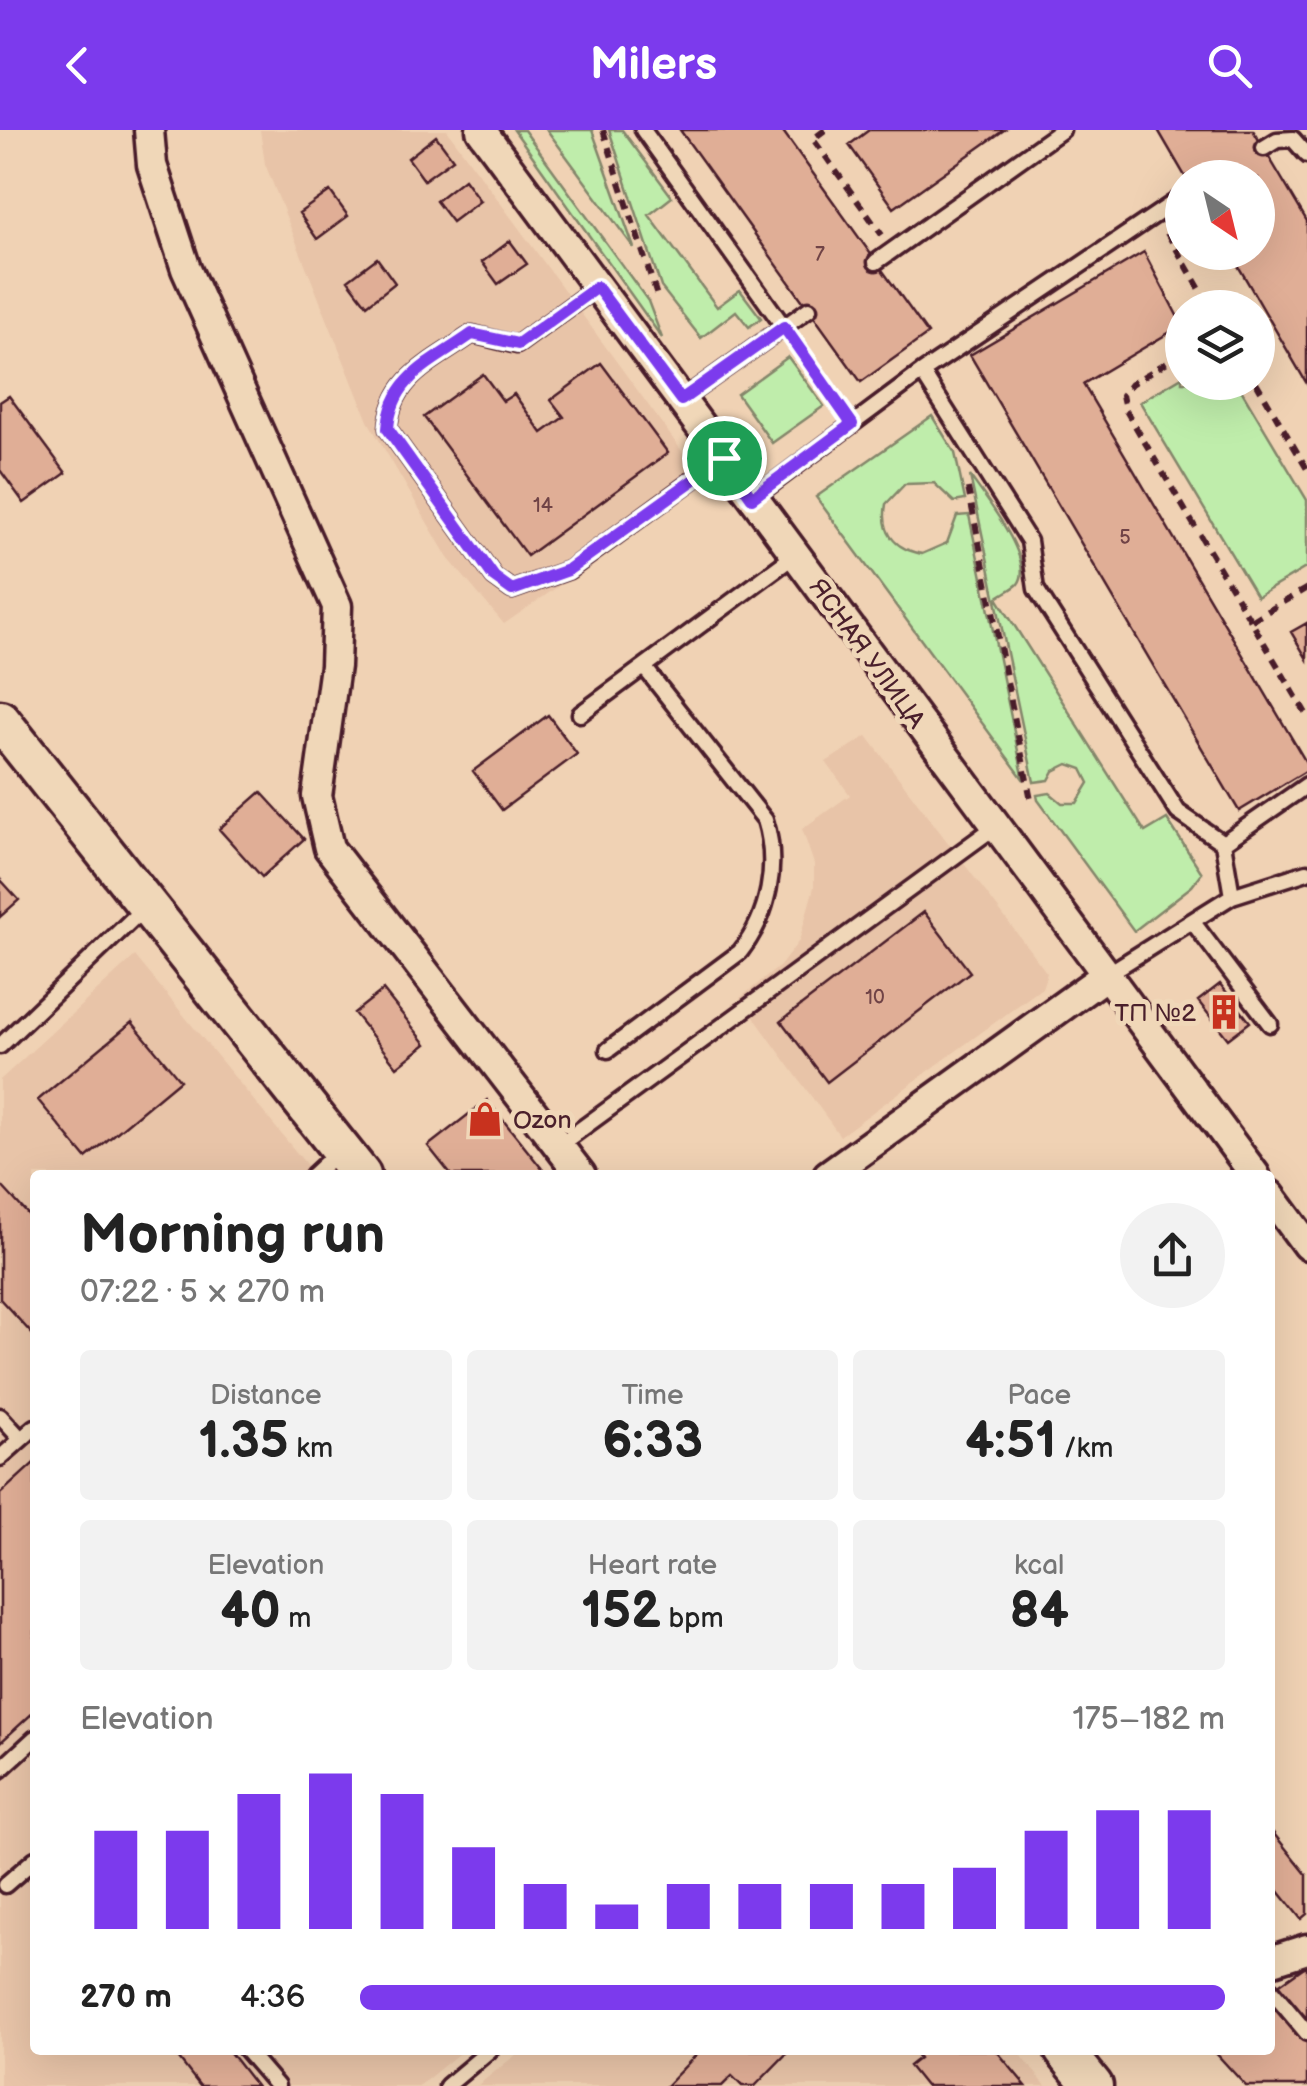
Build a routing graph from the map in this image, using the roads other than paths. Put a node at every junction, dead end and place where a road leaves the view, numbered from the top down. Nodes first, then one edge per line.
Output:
1 (149, 130) edge
2 (481, 130) edge
3 (643, 130) edge
4 (1062, 130) edge
5 (1264, 148) dead end
6 (1307, 156) edge
7 (1165, 208) edge
8 (876, 262) dead end
9 (597, 287) junction
10 (809, 310) dead end
11 (784, 327) junction
12 (922, 372) junction
13 (681, 400) junction
14 (724, 458) junction
15 (752, 498) junction
16 (795, 555) junction
17 (644, 666) junction
18 (580, 714) dead end
19 (0, 720) edge
20 (1307, 785) edge
21 (996, 826) junction
22 (1222, 843) junction
23 (1306, 877) edge
24 (1232, 896) junction
25 (146, 907) junction
26 (1192, 921) junction
27 (1106, 975) junction
28 (1270, 1024) dead end
29 (0, 1046) edge
30 (608, 1050) dead end
31 (558, 1146) junction
32 (351, 1162) edge
33 (327, 1170) edge
34 (577, 1170) edge
35 (835, 1170) edge
36 (1251, 1170) edge
37 (1275, 1203) edge
38 (1307, 1245) edge
39 (0, 1416) edge
40 (30, 1431) edge
41 (21, 1439) junction
42 (0, 1458) edge
43 (30, 1743) edge
44 (0, 1770) edge
45 (30, 1863) edge
46 (4, 1886) dead end
47 (1307, 1949) edge
48 (1275, 1960) edge
49 (1275, 1995) edge
50 (1307, 2033) edge
51 (250, 2055) edge
52 (484, 2055) edge
53 (1068, 2055) edge
54 (276, 2086) edge
55 (447, 2086) edge
56 (1093, 2086) edge

1 - 31 street
2 - 9 street, ЯСНАЯ УЛИЦА
3 - 11 lane
4 - 8 lane
5 - 6 lane
7 - 12 lane
9 - 13 street, ЯСНАЯ УЛИЦА
9 - 14 lane
10 - 11 lane
11 - 13 lane
12 - 15 lane
12 - 22 lane
13 - 14 street, ЯСНАЯ УЛИЦА
14 - 15 street, ЯСНАЯ УЛИЦА
15 - 16 street, ЯСНАЯ УЛИЦА
16 - 17 lane
16 - 21 street, ЯСНАЯ УЛИЦА
17 - 18 lane
17 - 30 lane
19 - 25 street
20 - 22 lane
21 - 27 street, ЯСНАЯ УЛИЦА
21 - 31 lane
22 - 24 lane
23 - 24 lane
24 - 26 lane
25 - 29 lane
25 - 32 street
26 - 27 lane
26 - 28 lane
27 - 35 street
27 - 36 street, ЯСНАЯ УЛИЦА
31 - 34 street
32 - 33 lane
37 - 38 street
39 - 41 lane
40 - 41 lane
41 - 42 lane
43 - 44 lane
45 - 46 lane
47 - 48 street
49 - 50 lane
51 - 54 lane
52 - 55 lane
53 - 56 street

